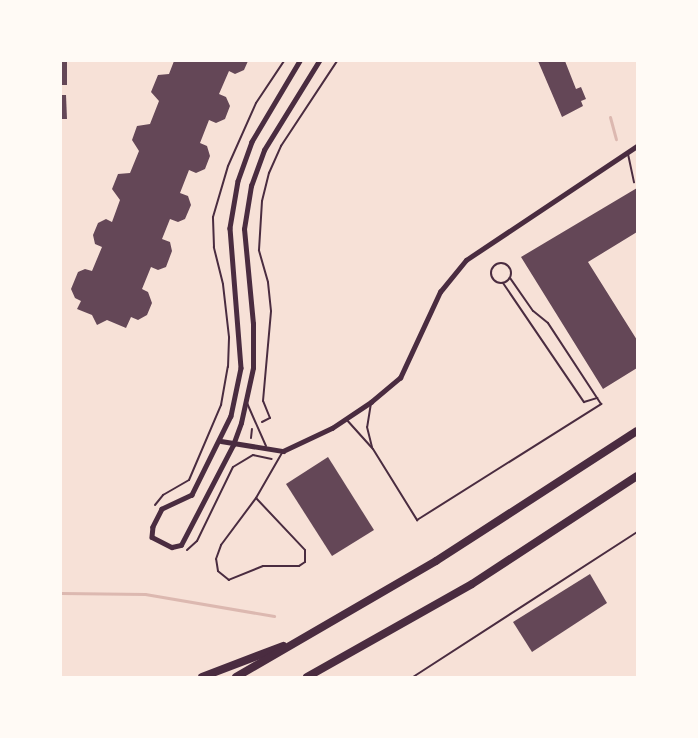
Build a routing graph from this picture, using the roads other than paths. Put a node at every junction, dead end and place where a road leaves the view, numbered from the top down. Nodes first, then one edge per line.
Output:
1 (300, 61) edge
2 (319, 61) edge
3 (637, 146) edge
4 (628, 152) junction
5 (634, 182) dead end
6 (510, 278) junction
7 (504, 283) junction
8 (597, 398) junction
9 (246, 401) junction
10 (371, 402) junction
11 (346, 419) junction
12 (637, 431) edge
13 (221, 441) junction
14 (233, 445) junction
15 (269, 449) junction
16 (373, 449) junction
17 (283, 451) junction
18 (637, 476) edge
19 (256, 498) junction
20 (637, 532) edge
21 (306, 638) junction
22 (202, 677) edge
23 (236, 677) edge
24 (307, 677) edge
25 (413, 677) edge

1 - 13 street
2 - 9 street
3 - 4 street
4 - 5 lane
4 - 10 street
6 - 7 lane
6 - 7 lane
6 - 8 lane
7 - 8 lane
8 - 16 lane
9 - 14 street
9 - 15 lane
10 - 11 street
10 - 16 lane
11 - 16 lane
11 - 17 street
12 - 21 highway
13 - 14 street
13 - 14 street
14 - 15 street
15 - 17 street
17 - 19 lane
18 - 24 highway
19 - 19 lane
20 - 25 lane
21 - 22 highway
21 - 23 highway

